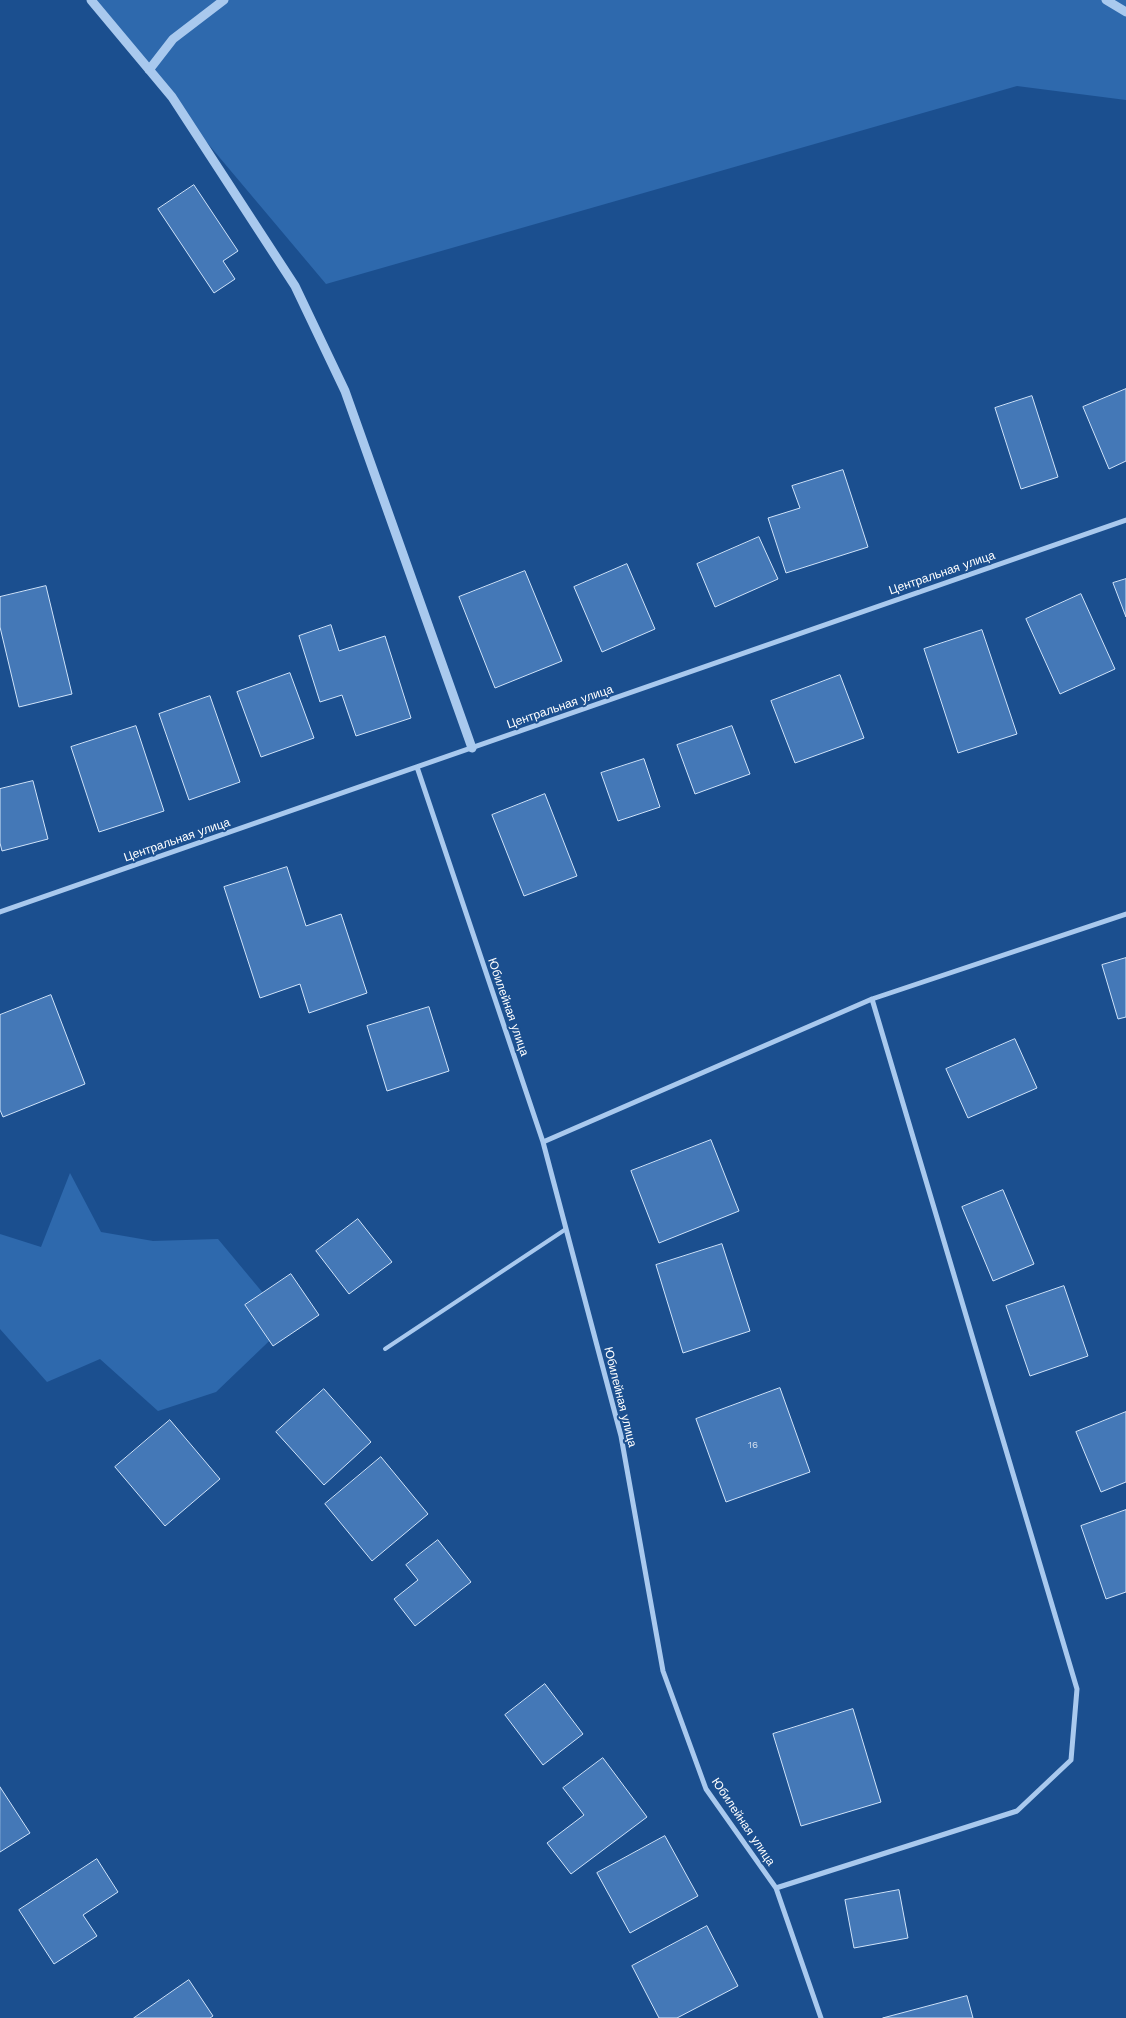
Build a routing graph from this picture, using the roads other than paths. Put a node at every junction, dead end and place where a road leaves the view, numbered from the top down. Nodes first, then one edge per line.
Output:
1 (91, 0) edge
2 (224, 0) edge
3 (1106, 0) edge
4 (1126, 12) edge
5 (148, 70) junction
6 (1126, 520) edge
7 (472, 748) junction
8 (417, 767) junction
9 (0, 912) edge
10 (1126, 914) edge
11 (872, 999) junction
12 (543, 1142) junction
13 (566, 1229) junction
14 (385, 1349) dead end
15 (776, 1888) junction
16 (821, 2018) edge

1 - 5 street
2 - 5 street
3 - 4 street
5 - 7 street
6 - 7 street, Центральная улица
7 - 8 street, Центральная улица
8 - 9 street, Центральная улица
8 - 12 street, Юбилейная улица
10 - 11 street
11 - 12 street
11 - 15 street
12 - 13 street, Юбилейная улица
13 - 14 lane
13 - 15 street, Юбилейная улица
15 - 16 street, Юбилейная улица

